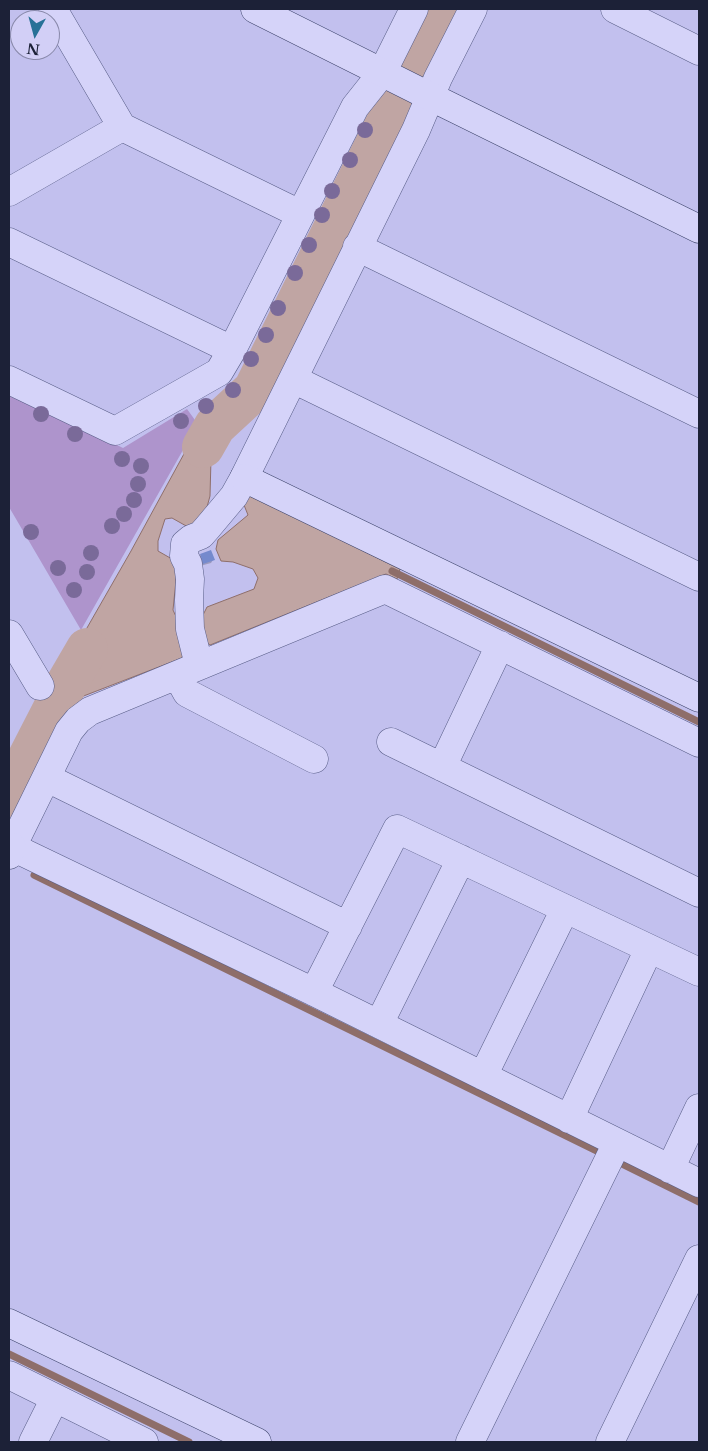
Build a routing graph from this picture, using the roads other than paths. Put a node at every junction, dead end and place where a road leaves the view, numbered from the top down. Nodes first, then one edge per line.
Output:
1 (53, 9) edge
2 (255, 9) edge
3 (414, 9) edge
4 (473, 9) edge
5 (615, 9) edge
6 (699, 50) edge
7 (387, 76) junction
8 (424, 94) junction
9 (122, 127) junction
10 (9, 192) edge
11 (300, 214) junction
12 (699, 229) edge
13 (9, 242) edge
14 (357, 247) junction
15 (232, 350) junction
16 (293, 379) junction
17 (9, 380) edge
18 (699, 414) edge
19 (244, 478) junction
20 (699, 577) edge
21 (413, 581) junction
22 (500, 645) junction
23 (12, 652) edge
24 (190, 652) junction
25 (40, 686) dead end
26 (699, 698) edge
27 (391, 742) dead end
28 (699, 743) edge
29 (314, 759) dead end
30 (442, 767) junction
31 (47, 778) junction
32 (11, 851) edge
33 (461, 859) junction
34 (699, 893) edge
35 (565, 909) junction
36 (348, 926) junction
37 (650, 949) junction
38 (699, 972) edge
39 (314, 992) junction
40 (378, 1024) junction
41 (483, 1076) junction
42 (699, 1108) edge
43 (569, 1119) junction
44 (612, 1153) junction
45 (670, 1169) junction
46 (699, 1184) edge
47 (699, 1259) edge
48 (9, 1323) edge
49 (9, 1375) edge
50 (55, 1398) junction
51 (33, 1442) edge
52 (144, 1442) edge
53 (257, 1442) edge
54 (470, 1442) edge
55 (610, 1442) edge

1 - 9 street
2 - 7 street
3 - 7 street
4 - 8 street
5 - 6 street
7 - 8 street
7 - 11 street
8 - 12 street
8 - 14 street
9 - 10 street
9 - 11 street
11 - 15 street
13 - 15 street
14 - 16 street
14 - 18 street
15 - 17 street
16 - 19 street
16 - 20 street
19 - 21 street
19 - 24 street
21 - 22 street
21 - 24 street
21 - 26 street
22 - 28 street
22 - 30 street
23 - 25 street
24 - 29 street
24 - 31 street
27 - 30 street
30 - 34 street
31 - 32 street
31 - 36 street
32 - 39 street
33 - 35 street
33 - 36 street
33 - 40 street
35 - 37 street
35 - 41 street
36 - 39 street
37 - 38 street
37 - 43 street
39 - 40 street
40 - 41 street
41 - 43 street
42 - 45 street
43 - 44 street
44 - 45 street
44 - 54 street
45 - 46 street
47 - 55 street
48 - 53 street
49 - 50 street
50 - 51 street
50 - 52 street

